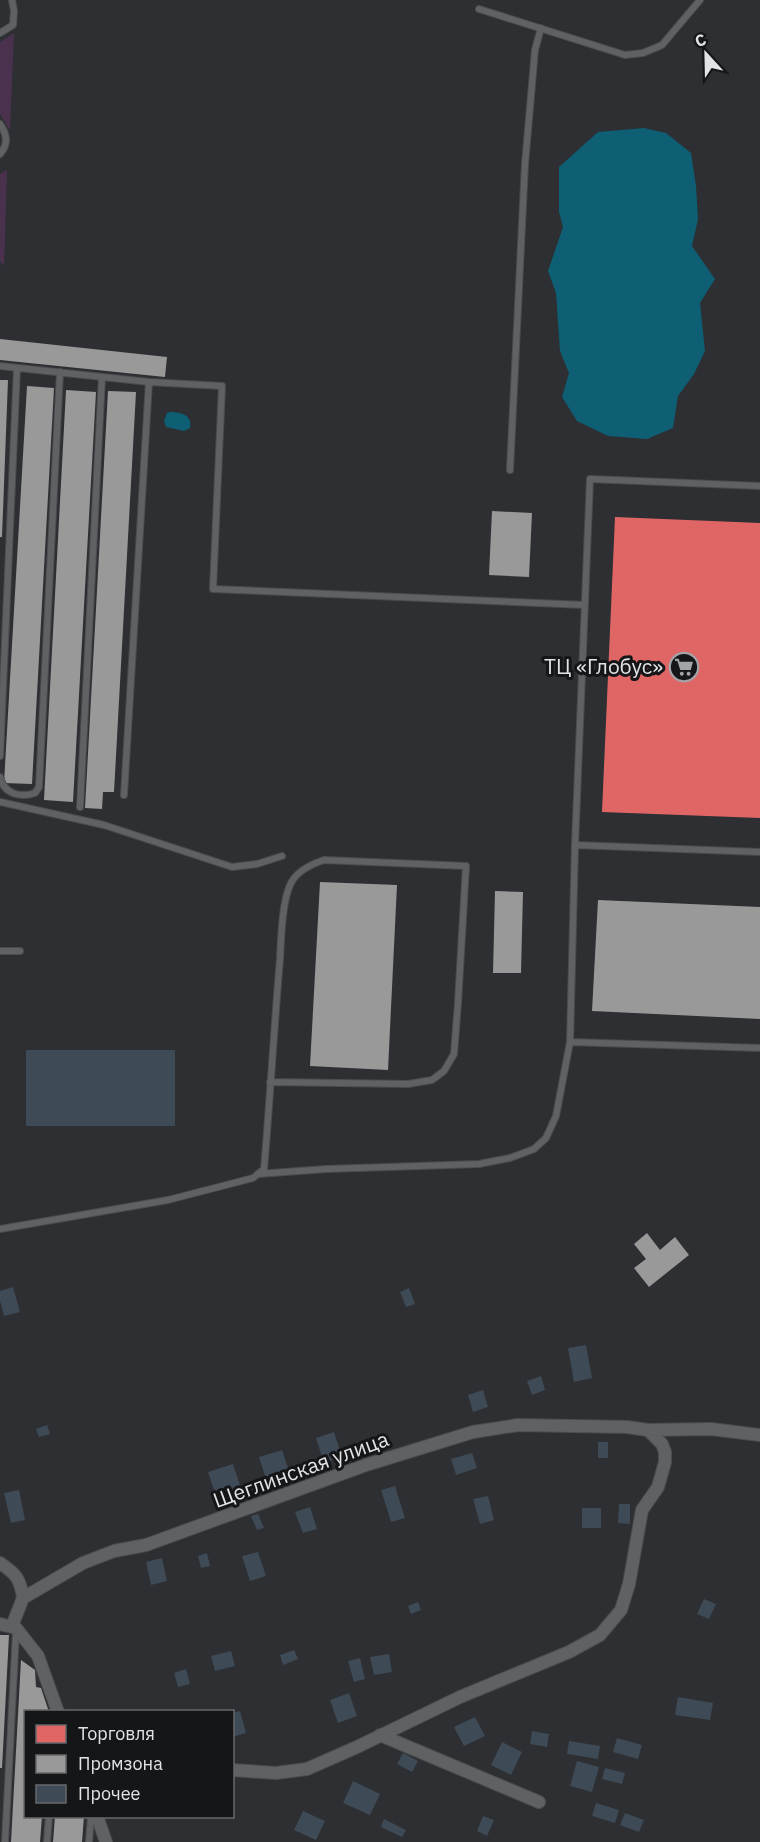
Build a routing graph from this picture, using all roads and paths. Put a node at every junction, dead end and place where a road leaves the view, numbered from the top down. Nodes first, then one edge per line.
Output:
1 (12, 0) edge
2 (700, 0) edge
3 (479, 9) dead end
4 (541, 28) junction
5 (0, 33) edge
6 (0, 124) edge
7 (0, 154) edge
8 (0, 366) edge
9 (17, 368) junction
10 (60, 372) junction
11 (102, 377) junction
12 (149, 382) junction
13 (510, 470) dead end
14 (760, 486) edge
15 (585, 605) junction
16 (0, 756) edge
17 (0, 777) edge
18 (124, 795) dead end
19 (0, 802) edge
20 (80, 807) dead end
21 (575, 845) junction
22 (760, 852) edge
23 (282, 856) dead end
24 (0, 951) edge
25 (20, 951) dead end
26 (570, 1042) junction
27 (760, 1048) edge
28 (270, 1082) junction
29 (258, 1174) junction
30 (0, 1228) edge
31 (648, 1430) junction
32 (760, 1435) edge
33 (0, 1563) edge
34 (23, 1598) junction
35 (9, 1626) edge
36 (56, 1709) edge
37 (380, 1736) junction
38 (234, 1770) edge
39 (539, 1802) dead end
40 (49, 1818) edge
41 (91, 1818) edge
42 (98, 1818) edge
43 (5, 1842) edge
44 (47, 1842) edge
45 (89, 1842) edge
46 (106, 1842) edge

1 - 5 lane
2 - 4 lane
3 - 4 lane
4 - 13 lane
6 - 7 lane
8 - 9 lane
9 - 10 lane
9 - 16 lane
10 - 11 lane
10 - 17 lane
11 - 12 lane
11 - 20 lane
12 - 15 lane
12 - 18 lane
14 - 15 lane
15 - 21 lane
19 - 23 lane
21 - 22 lane
21 - 26 lane
24 - 25 lane
26 - 27 lane
26 - 29 lane
28 - 28 lane
28 - 29 lane
29 - 30 lane
31 - 32 street, Щеглинская улица
31 - 34 street, Щеглинская улица
31 - 37 street
33 - 34 street
34 - 35 street
35 - 36 street
35 - 43 lane
37 - 38 street
37 - 39 street
40 - 44 lane
41 - 45 lane
42 - 46 street

